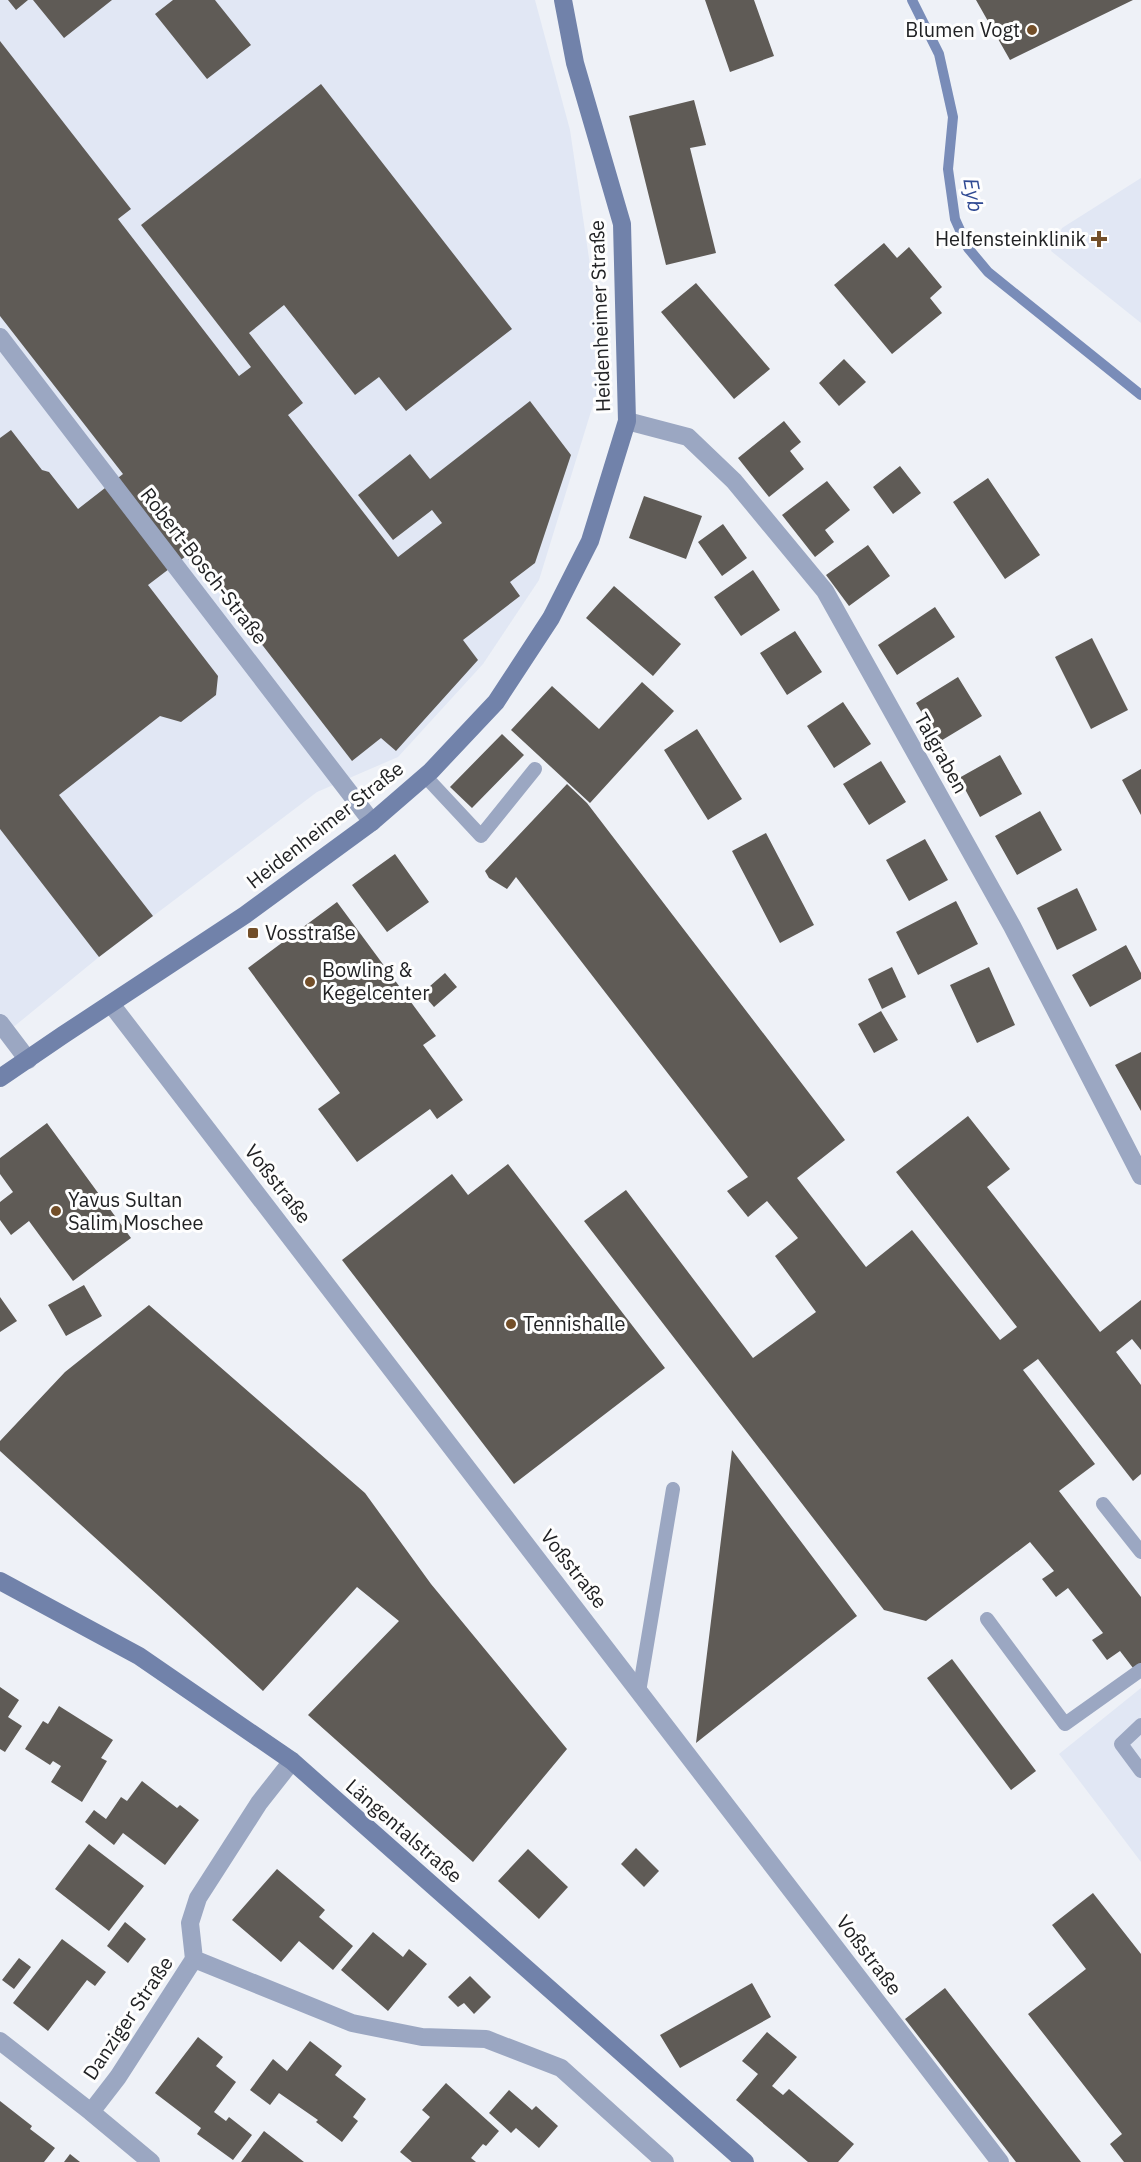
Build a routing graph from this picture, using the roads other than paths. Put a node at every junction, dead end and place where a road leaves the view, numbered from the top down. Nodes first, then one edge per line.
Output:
1 (563, 0) edge
2 (0, 337) edge
3 (627, 420) junction
4 (535, 769) dead end
5 (425, 776) junction
6 (372, 822) junction
7 (111, 1004) junction
8 (0, 1023) edge
9 (28, 1060) junction
10 (0, 1078) edge
11 (1141, 1176) edge
12 (673, 1489) dead end
13 (1103, 1504) dead end
14 (1141, 1552) edge
15 (0, 1581) edge
16 (987, 1619) dead end
17 (1141, 1670) edge
18 (639, 1692) junction
19 (1141, 1725) edge
20 (292, 1761) junction
21 (1141, 1771) edge
22 (194, 1959) junction
23 (0, 2041) edge
24 (91, 2112) junction
25 (151, 2162) edge
26 (665, 2162) edge
27 (744, 2162) edge
28 (1000, 2162) edge

1 - 3 street, Heidenheimer Straße
2 - 6 street, Robert-Bosch-Straße
3 - 5 street, Heidenheimer Straße
3 - 11 street, Talgraben
4 - 5 lane
5 - 6 street, Heidenheimer Straße
6 - 7 street, Heidenheimer Straße
7 - 9 street, Heidenheimer Straße
7 - 18 street, Voßstraße
8 - 9 street
9 - 10 street, Heidenheimer Straße
12 - 18 lane
13 - 14 lane
15 - 20 street, Längentalstraße
16 - 17 lane
18 - 28 street, Voßstraße
19 - 21 lane
20 - 22 street, Danziger Straße
20 - 27 street, Längentalstraße
22 - 24 street, Danziger Straße
22 - 26 street
23 - 24 street, Danziger Straße
24 - 25 street, Danziger Straße

